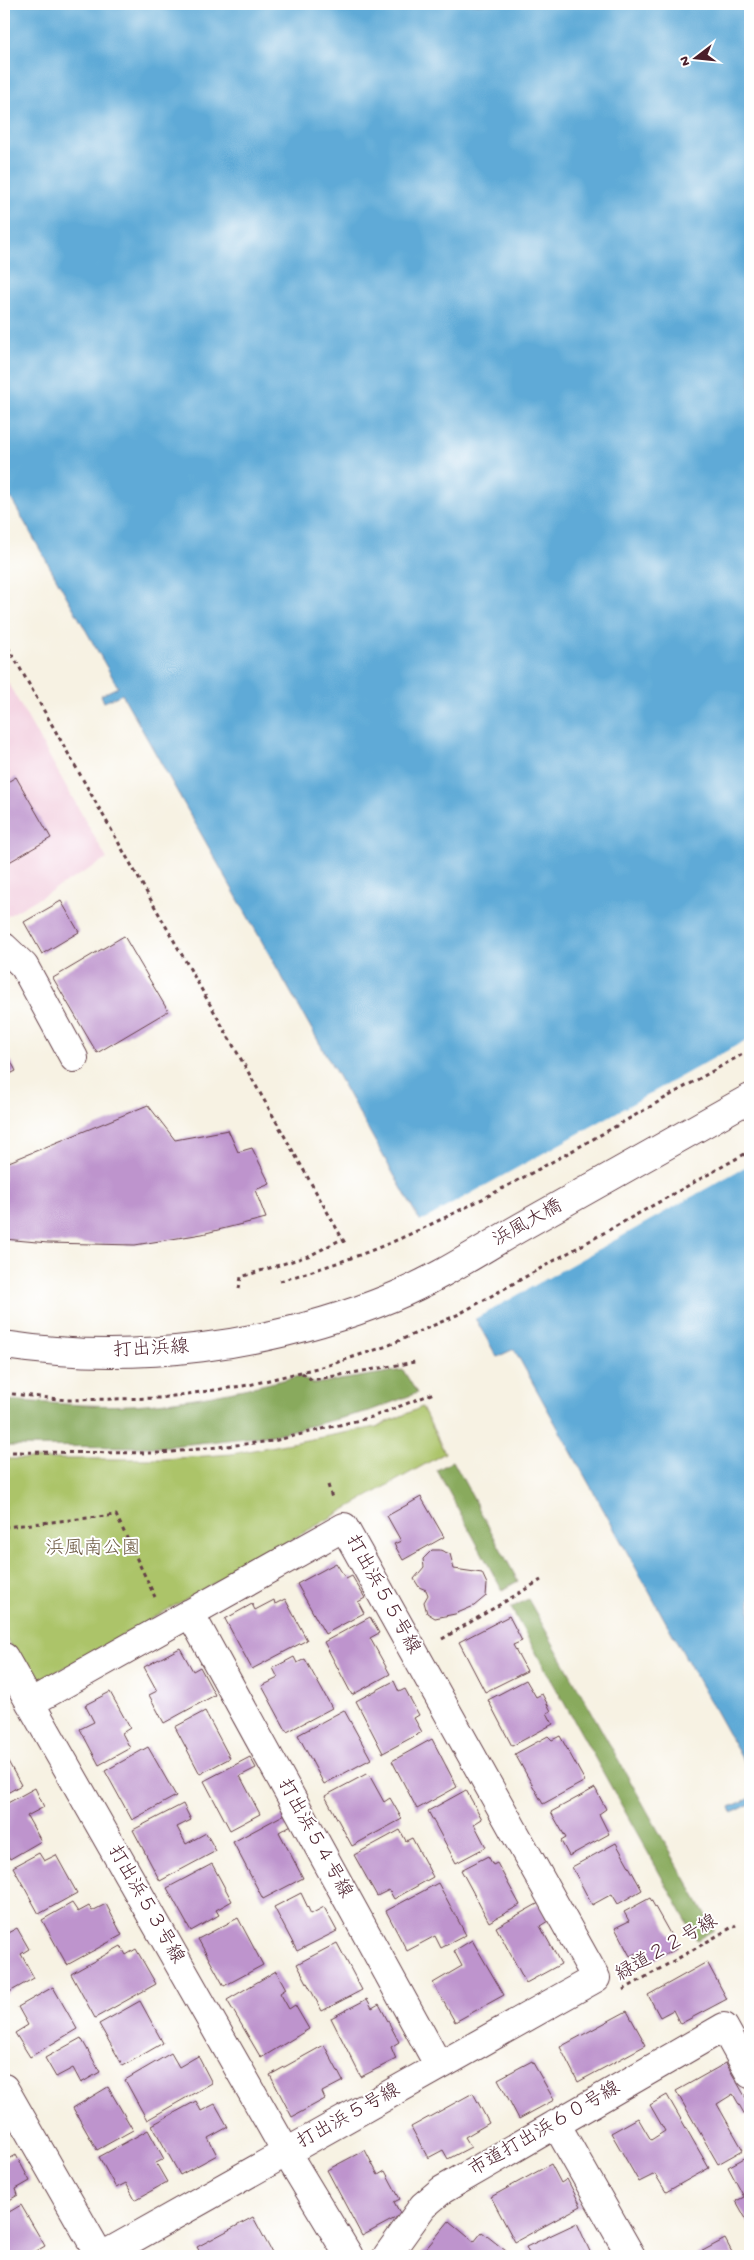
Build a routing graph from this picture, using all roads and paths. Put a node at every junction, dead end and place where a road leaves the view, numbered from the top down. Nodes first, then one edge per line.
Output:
1 (4, 640) edge
2 (4, 947) edge
3 (750, 1050) edge
4 (74, 1058) dead end
5 (750, 1098) edge
6 (750, 1151) edge
7 (342, 1239) junction
8 (346, 1245) dead end
9 (280, 1281) dead end
10 (239, 1289) dead end
11 (296, 1328) joint
12 (4, 1345) edge
13 (415, 1362) dead end
14 (301, 1372) junction
15 (4, 1393) edge
16 (434, 1393) dead end
17 (4, 1452) edge
18 (4, 1528) edge
19 (541, 1580) dead end
20 (179, 1619) junction
21 (415, 1654) junction
22 (4, 1656) edge
23 (30, 1703) junction
24 (736, 1925) dead end
25 (596, 1978) junction
26 (439, 2066) junction
27 (750, 2074) edge
28 (4, 2088) edge
29 (556, 2124) junction
30 (286, 2152) junction
31 (101, 2256) edge
32 (348, 2256) edge
33 (387, 2256) edge
34 (631, 2256) edge

1 - 7 path
2 - 4 street
3 - 9 path
5 - 11 street, 浜風大橋
6 - 14 path
7 - 8 path
7 - 10 path
11 - 12 street, 打出浜線
13 - 14 path
14 - 15 path
16 - 17 path
18 - 20 path
19 - 21 path
20 - 21 street, 打出浜５５号線
20 - 23 street, 打出浜５５号線
20 - 26 street, 打出浜５４号線
21 - 25 street, 打出浜５５号線
22 - 23 street, 打出浜５３号線
23 - 30 street, 打出浜５３号線
24 - 25 path, 緑道２２号線
25 - 26 street, 打出浜５号線
26 - 30 street, 打出浜５号線
27 - 29 street, 市道打出浜６０号線
28 - 31 street
29 - 33 street, 市道打出浜６０号線
29 - 34 street
30 - 31 street, 打出浜５号線
30 - 32 street, 打出浜５３号線

